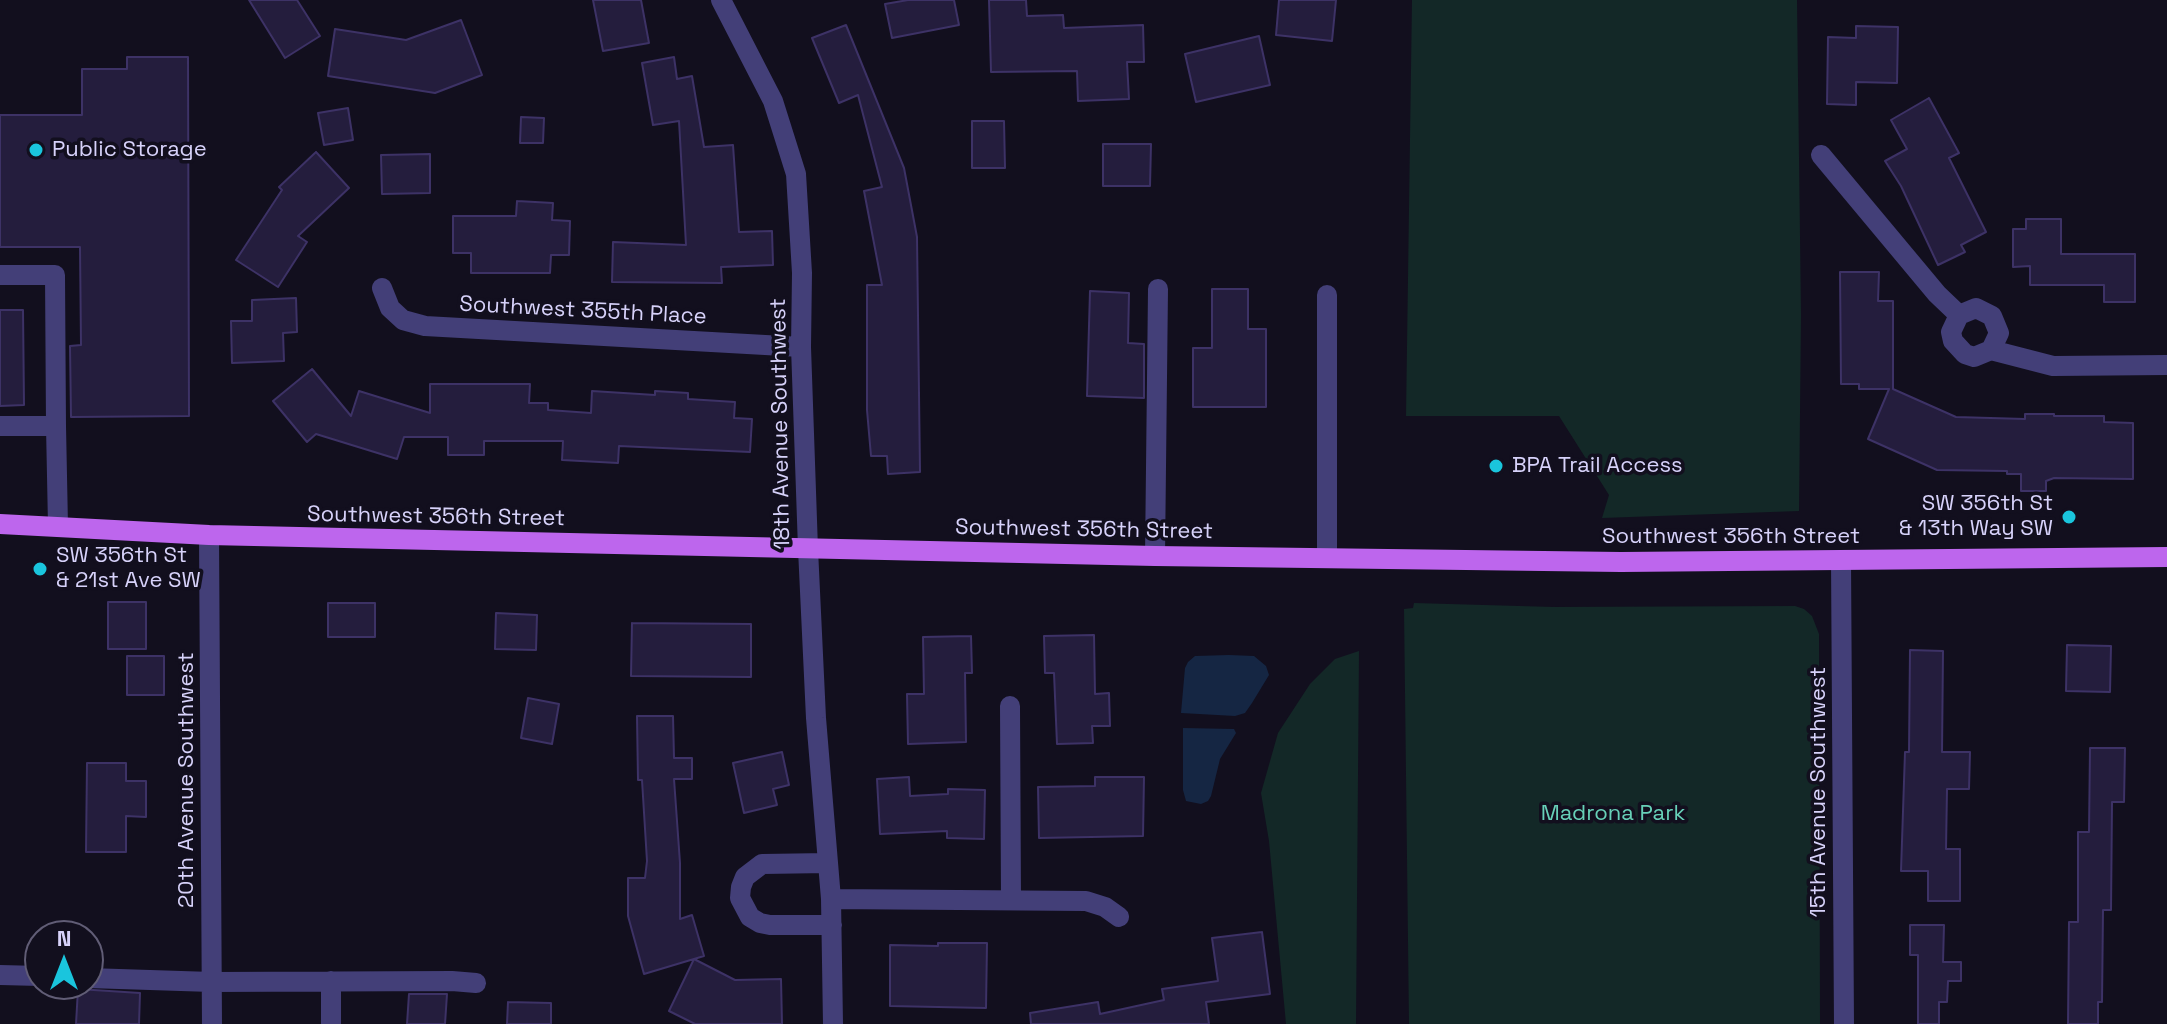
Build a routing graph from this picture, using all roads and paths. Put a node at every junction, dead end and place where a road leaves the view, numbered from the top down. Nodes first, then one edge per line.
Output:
1 (731, 3) edge
2 (1821, 155) dead end
3 (0, 275) edge
4 (382, 288) dead end
5 (1158, 289) dead end
6 (1327, 295) dead end
7 (1959, 315) junction
8 (801, 347) junction
9 (1991, 350) junction
10 (2167, 365) edge
11 (0, 426) edge
12 (56, 426) junction
13 (0, 524) edge
14 (58, 526) junction
15 (209, 535) junction
16 (808, 549) junction
17 (1155, 556) junction
18 (1327, 557) junction
19 (2167, 557) edge
20 (1841, 560) junction
21 (1010, 706) dead end
22 (828, 863) junction
23 (831, 899) junction
24 (1011, 900) junction
25 (1119, 917) dead end
26 (832, 925) junction
27 (0, 975) edge
28 (24, 976) edge
29 (104, 979) edge
30 (331, 981) junction
31 (212, 982) junction
32 (476, 983) dead end
33 (212, 1024) edge
34 (331, 1024) edge
35 (833, 1024) edge
36 (1844, 1024) edge

1 - 8 street, 18th Avenue Southwest
2 - 7 street
3 - 12 street
4 - 8 street, Southwest 355th Place
5 - 17 street
6 - 18 street
7 - 9 street
7 - 9 street
8 - 16 street, 18th Avenue Southwest
9 - 10 street
11 - 12 street
12 - 14 street
13 - 14 main road, Southwest 356th Street
14 - 15 main road, Southwest 356th Street
15 - 16 main road, Southwest 356th Street
15 - 31 street, 20th Avenue Southwest
16 - 17 main road, Southwest 356th Street
16 - 22 street, 18th Avenue Southwest
17 - 18 main road, Southwest 356th Street
18 - 20 main road, Southwest 356th Street
19 - 20 main road, Southwest 356th Street
20 - 36 street, 15th Avenue Southwest
21 - 24 street
22 - 23 street, 18th Avenue Southwest
22 - 26 street
23 - 24 street
23 - 26 street, 18th Avenue Southwest
24 - 25 street
26 - 35 street, 18th Avenue Southwest
27 - 28 street
29 - 31 street
30 - 31 street
30 - 32 street
30 - 34 street
31 - 33 street, 20th Avenue Southwest

